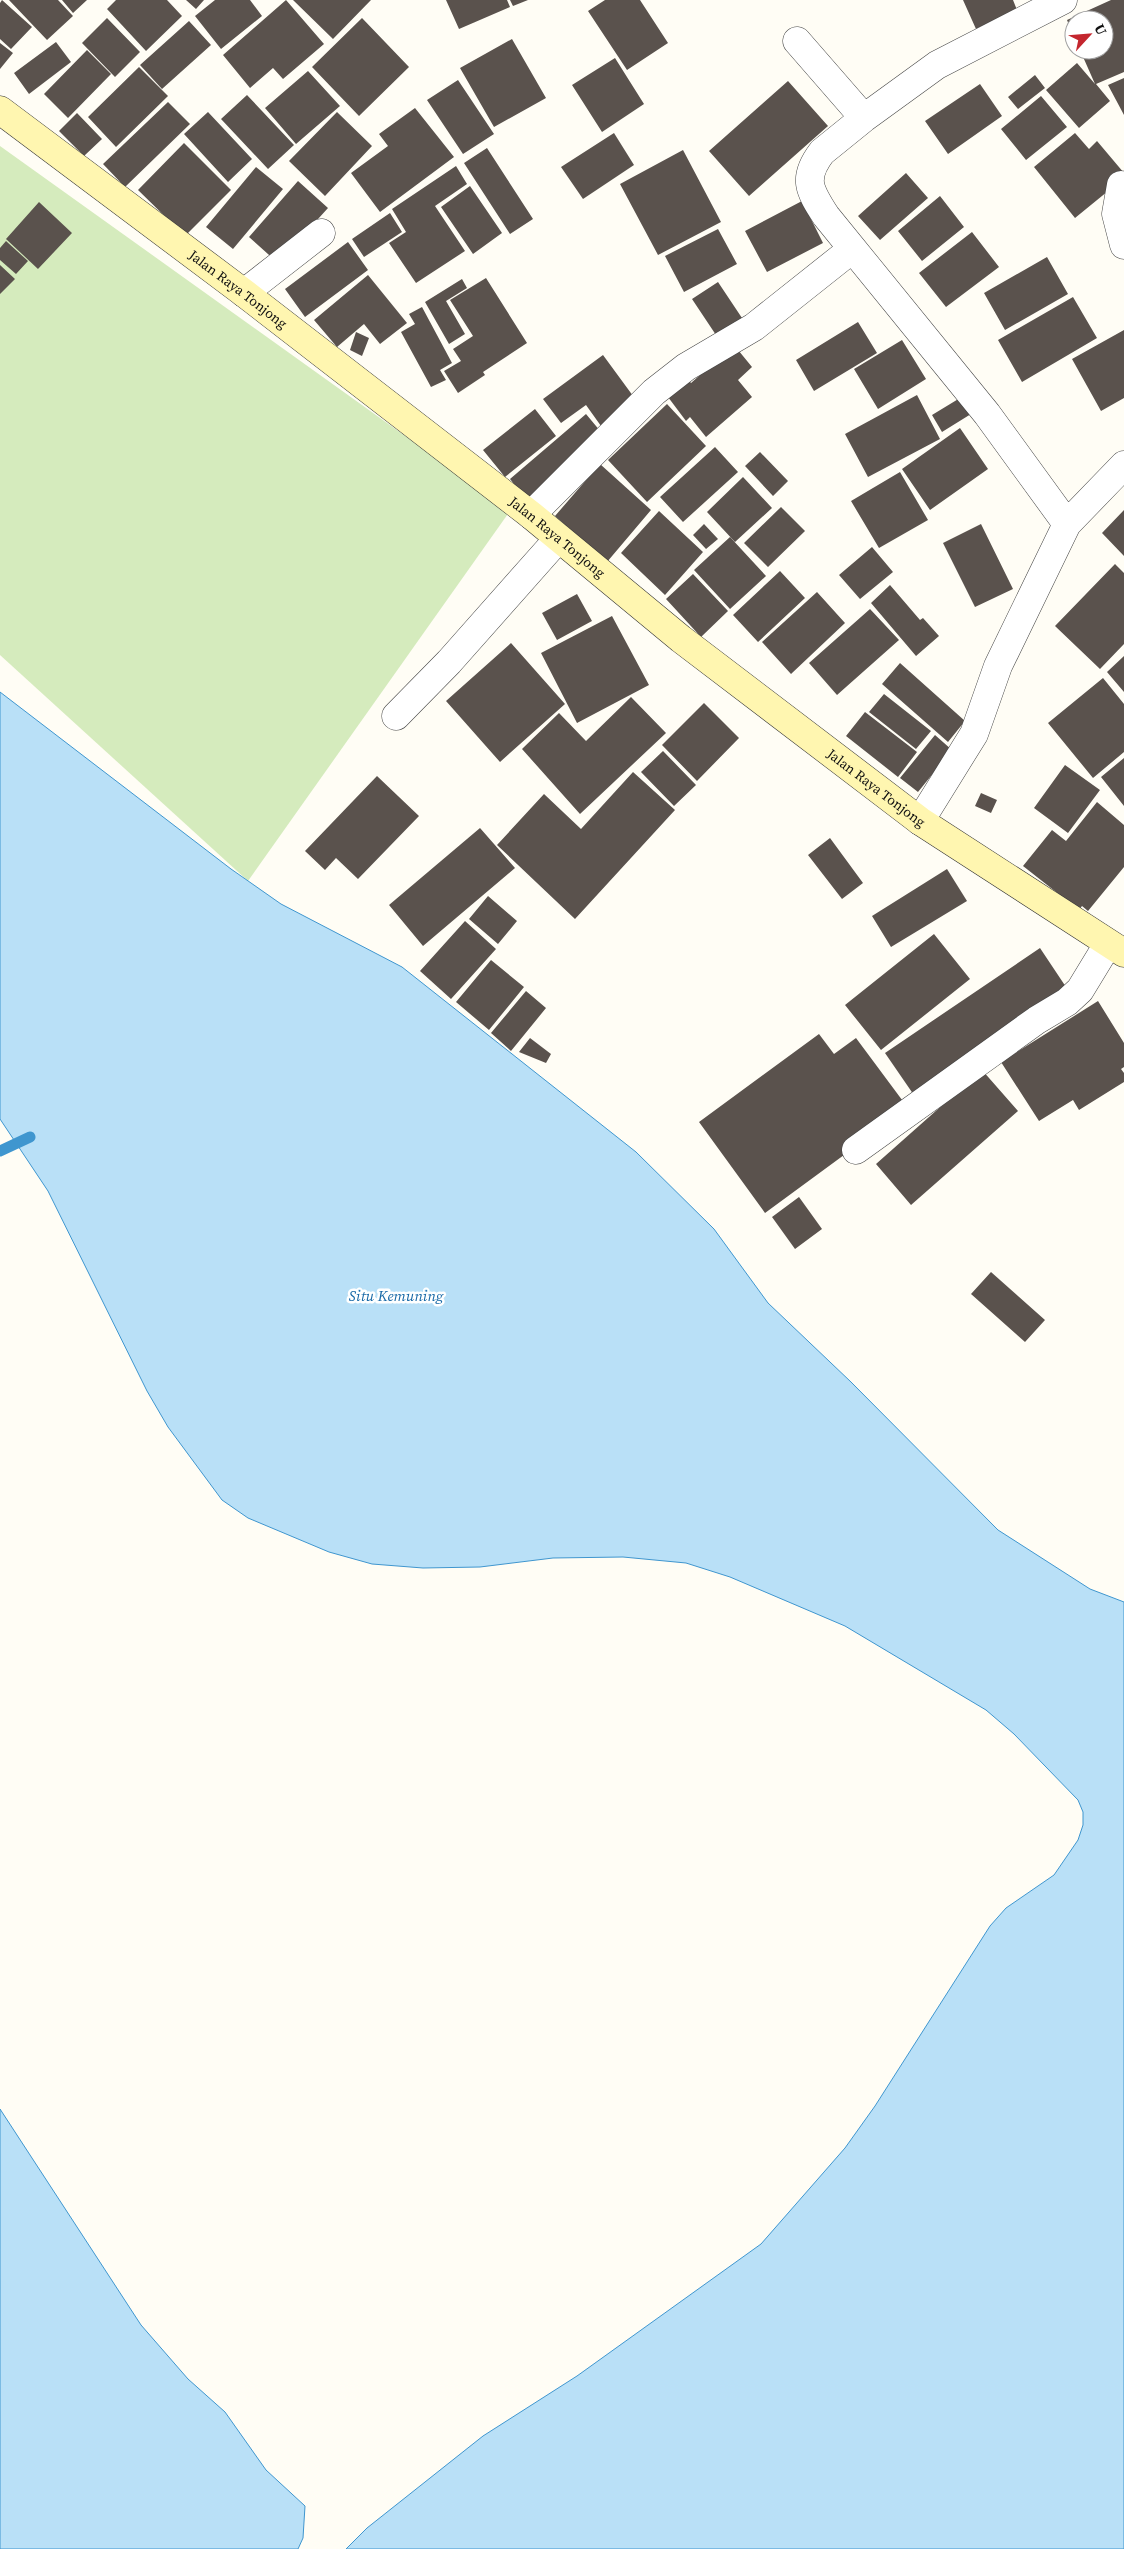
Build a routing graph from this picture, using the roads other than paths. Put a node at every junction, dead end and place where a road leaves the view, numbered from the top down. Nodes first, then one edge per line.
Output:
1 (1062, 0) edge
2 (1028, 8) edge
3 (797, 41) dead end
4 (0, 110) edge
5 (864, 118) junction
6 (1121, 185) dead end
7 (321, 233) dead end
8 (1124, 245) edge
9 (851, 250) junction
10 (244, 292) junction
11 (1124, 465) edge
12 (531, 515) junction
13 (1067, 524) junction
14 (558, 539) junction
15 (396, 716) dead end
16 (920, 821) junction
17 (1116, 948) edge
18 (856, 1150) dead end

1 - 2 street
2 - 5 street
3 - 5 street
4 - 10 main road, Jalan Raya Tonjong
5 - 9 street
6 - 8 street
7 - 10 street
9 - 12 street
9 - 13 street
10 - 12 main road, Jalan Raya Tonjong
11 - 13 street
12 - 14 main road, Jalan Raya Tonjong
13 - 16 street
14 - 15 street
14 - 16 main road, Jalan Raya Tonjong
16 - 17 main road, Jalan Raya Tonjong
17 - 18 street

